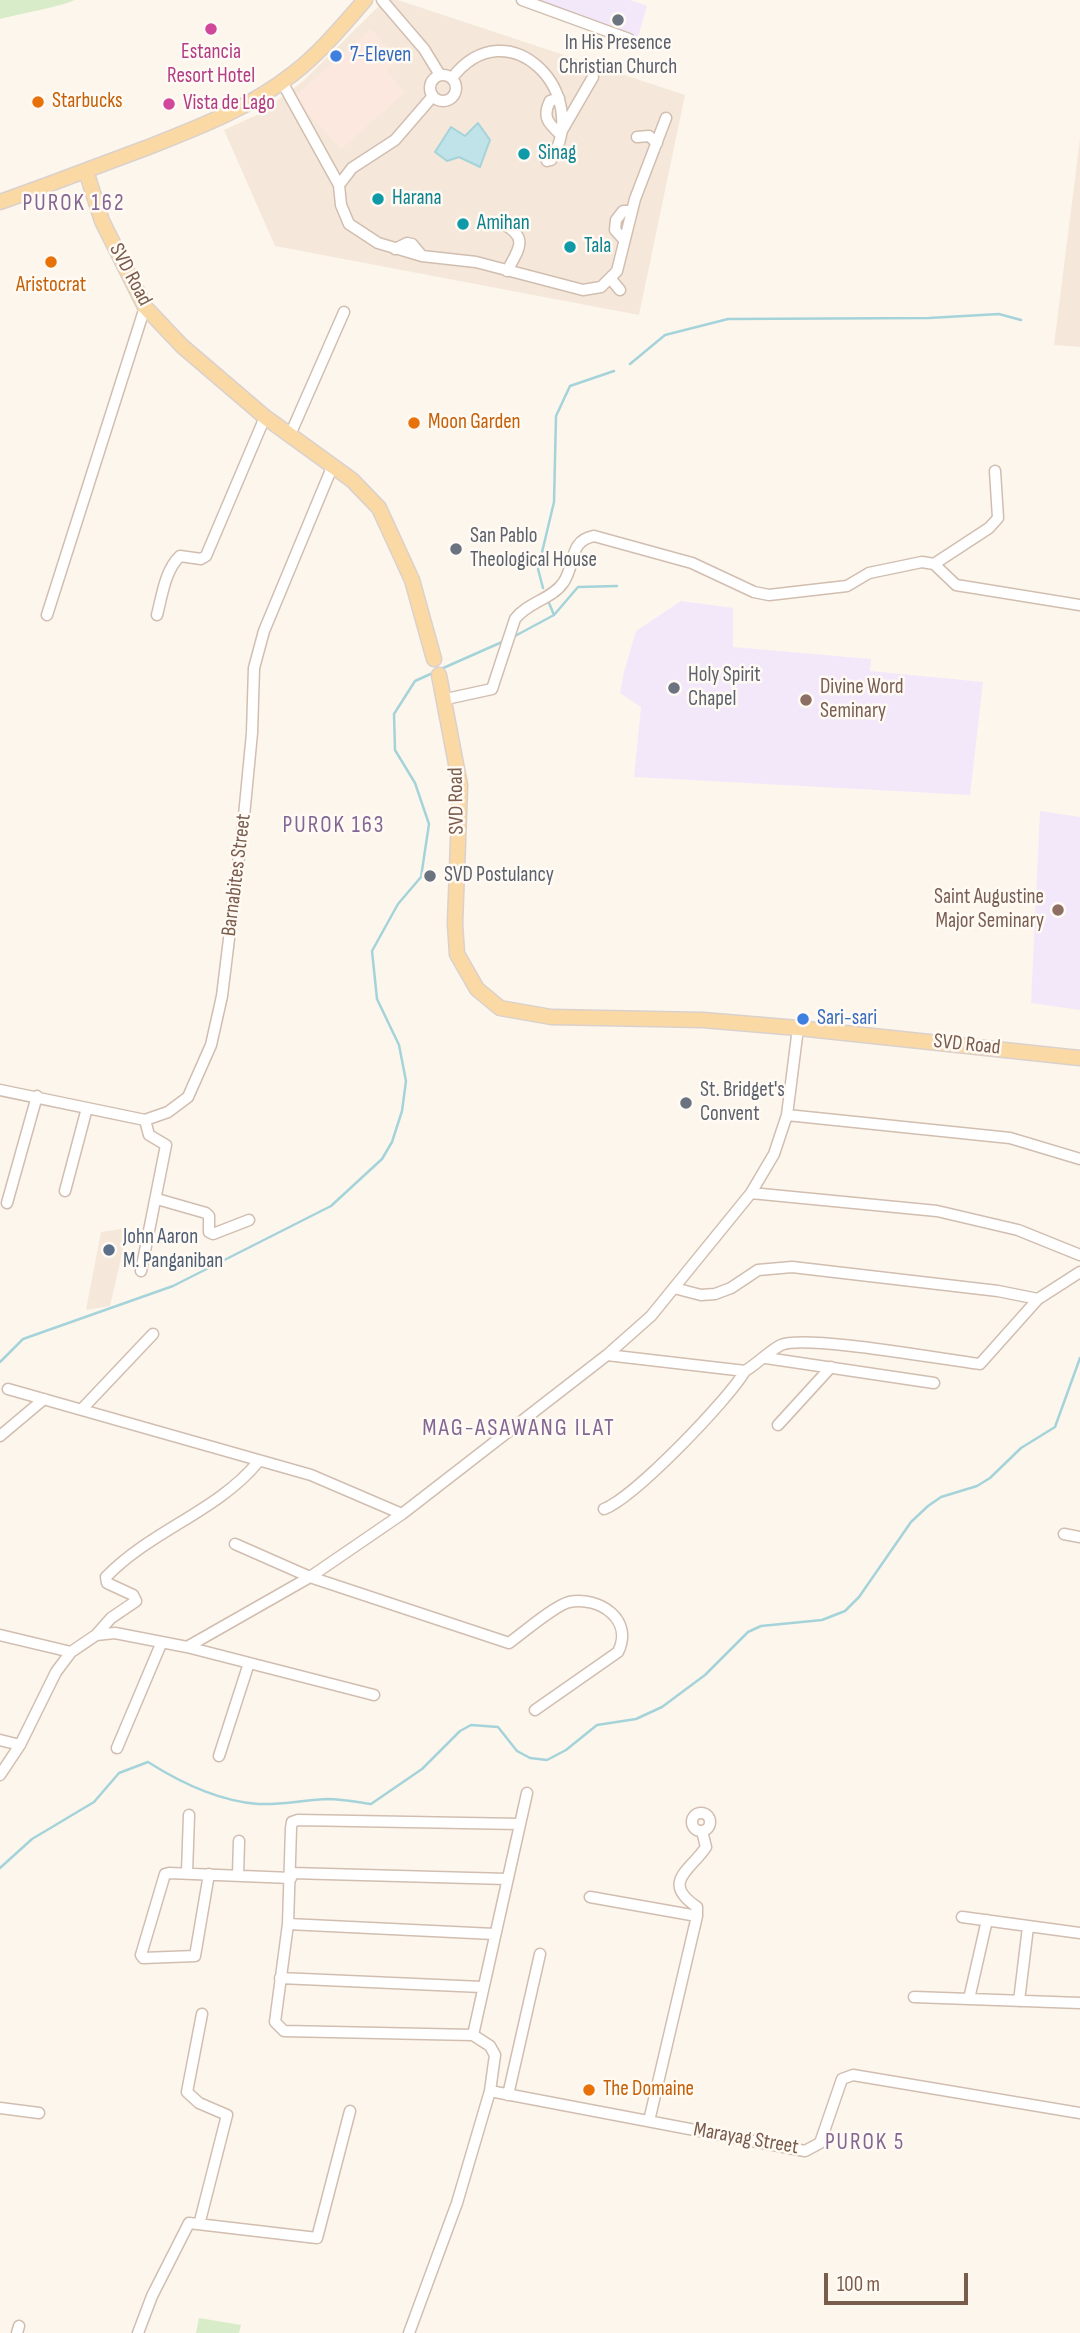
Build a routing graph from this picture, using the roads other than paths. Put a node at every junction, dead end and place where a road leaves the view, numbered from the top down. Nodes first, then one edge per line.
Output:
1 (382, 0) edge
2 (522, 0) edge
3 (360, 2) edge
4 (629, 39) dead end
5 (440, 75) junction
6 (593, 77) dead end
7 (452, 78) junction
8 (282, 82) junction
9 (433, 96) junction
10 (559, 98) junction
11 (666, 118) dead end
12 (561, 134) junction
13 (637, 137) dead end
14 (657, 143) junction
15 (547, 161) dead end
16 (86, 171) junction
17 (339, 185) junction
18 (0, 202) edge
19 (503, 224) dead end
20 (507, 271) junction
21 (610, 278) junction
22 (620, 289) dead end
23 (145, 307) junction
24 (344, 312) dead end
25 (265, 417) junction
26 (290, 435) junction
27 (334, 465) junction
28 (995, 471) dead end
29 (934, 564) junction
30 (1080, 605) edge
31 (47, 615) dead end
32 (157, 615) dead end
33 (434, 659) joint
34 (439, 675) joint
35 (446, 699) junction
36 (798, 1028) junction
37 (1080, 1058) edge
38 (0, 1090) edge
39 (37, 1096) junction
40 (87, 1108) junction
41 (787, 1115) junction
42 (145, 1120) junction
43 (1080, 1159) edge
44 (65, 1191) dead end
45 (751, 1194) junction
46 (156, 1199) junction
47 (6, 1203) dead end
48 (249, 1220) dead end
49 (1080, 1255) edge
50 (141, 1271) dead end
51 (1080, 1272) edge
52 (674, 1288) junction
53 (1038, 1299) junction
54 (153, 1334) dead end
55 (607, 1355) junction
56 (766, 1358) junction
57 (831, 1367) junction
58 (745, 1371) junction
59 (934, 1383) dead end
60 (8, 1388) dead end
61 (44, 1399) junction
62 (82, 1409) junction
63 (778, 1425) dead end
64 (0, 1436) edge
65 (258, 1462) junction
66 (604, 1509) dead end
67 (402, 1514) junction
68 (1064, 1534) dead end
69 (1080, 1538) edge
70 (235, 1544) dead end
71 (310, 1577) junction
72 (0, 1635) edge
73 (96, 1635) junction
74 (161, 1644) junction
75 (187, 1647) junction
76 (71, 1652) junction
77 (249, 1664) junction
78 (374, 1695) dead end
79 (535, 1710) dead end
80 (0, 1740) edge
81 (20, 1745) junction
82 (117, 1748) dead end
83 (219, 1755) dead end
84 (0, 1774) edge
85 (527, 1793) dead end
86 (189, 1815) dead end
87 (520, 1824) junction
88 (702, 1831) dead end
89 (239, 1841) dead end
90 (187, 1873) junction
91 (209, 1874) junction
92 (238, 1876) junction
93 (291, 1876) junction
94 (507, 1879) junction
95 (590, 1896) dead end
96 (697, 1916) junction
97 (962, 1917) dead end
98 (987, 1920) junction
99 (288, 1924) junction
100 (1028, 1927) junction
101 (1080, 1933) edge
102 (494, 1934) junction
103 (540, 1954) dead end
104 (280, 1978) junction
105 (482, 1987) junction
106 (914, 1997) dead end
107 (969, 1999) junction
108 (1019, 2001) junction
109 (1080, 2003) edge
110 (202, 2014) dead end
111 (473, 2035) junction
112 (490, 2091) junction
113 (508, 2095) junction
114 (0, 2108) edge
115 (350, 2111) dead end
116 (39, 2113) dead end
117 (1080, 2113) edge
118 (649, 2121) junction
119 (200, 2221) junction
120 (138, 2333) edge
121 (409, 2333) edge

1 - 5 street
2 - 4 street
3 - 8 main road
5 - 7 street
5 - 9 street
6 - 12 street
7 - 9 street
7 - 10 street
8 - 16 main road
8 - 17 street
9 - 17 street
10 - 12 street
10 - 12 street
11 - 14 street
12 - 15 street
13 - 14 street
14 - 21 street
16 - 18 main road
16 - 23 main road, SVD Road
17 - 20 street
19 - 20 street
20 - 21 street
21 - 22 street
23 - 25 main road, SVD Road
23 - 31 street
24 - 26 street
25 - 26 main road, SVD Road
25 - 32 street
26 - 27 main road, SVD Road
27 - 33 main road, SVD Road
27 - 42 street, Barnabites Street
28 - 29 street
29 - 30 street
29 - 35 street
33 - 34 street, SVD Road
34 - 35 main road, SVD Road
35 - 36 main road, SVD Road
36 - 37 main road, SVD Road
36 - 41 street
38 - 39 street
39 - 40 street
39 - 47 street
40 - 42 street
40 - 44 street
41 - 43 street
41 - 45 street
42 - 46 street
45 - 49 street
45 - 52 street
46 - 48 street
46 - 50 street
51 - 53 street
52 - 53 street
52 - 55 street
53 - 56 street
54 - 62 street
55 - 58 street
55 - 67 street
56 - 57 street
56 - 58 street
57 - 59 street
57 - 63 street
58 - 66 street
60 - 61 street
61 - 62 street
61 - 64 street
62 - 65 street
65 - 67 street
65 - 73 street
67 - 71 street
68 - 69 street
70 - 71 street
71 - 75 street
71 - 79 street
72 - 76 street
73 - 74 street
73 - 76 street
74 - 75 street
74 - 82 street
75 - 77 street
76 - 81 street
77 - 78 street
77 - 83 street
80 - 81 street
81 - 84 street
85 - 87 street
86 - 90 street
87 - 93 street
87 - 94 street
88 - 96 street
89 - 92 street
90 - 91 street
90 - 91 street
91 - 92 street
92 - 93 street
93 - 94 street
93 - 99 street
94 - 102 street
95 - 96 street
96 - 118 street
97 - 98 street
98 - 100 street
98 - 107 street
99 - 102 street
99 - 104 street
100 - 101 street
100 - 108 street
102 - 105 street
103 - 113 street
104 - 105 street
104 - 111 street
105 - 111 street
106 - 107 street
107 - 108 street
108 - 109 street
110 - 119 street
111 - 112 street
112 - 113 street, Marayag Street
112 - 121 street
113 - 118 street, Marayag Street
114 - 116 street
115 - 119 street
117 - 118 street, Marayag Street
119 - 120 street

